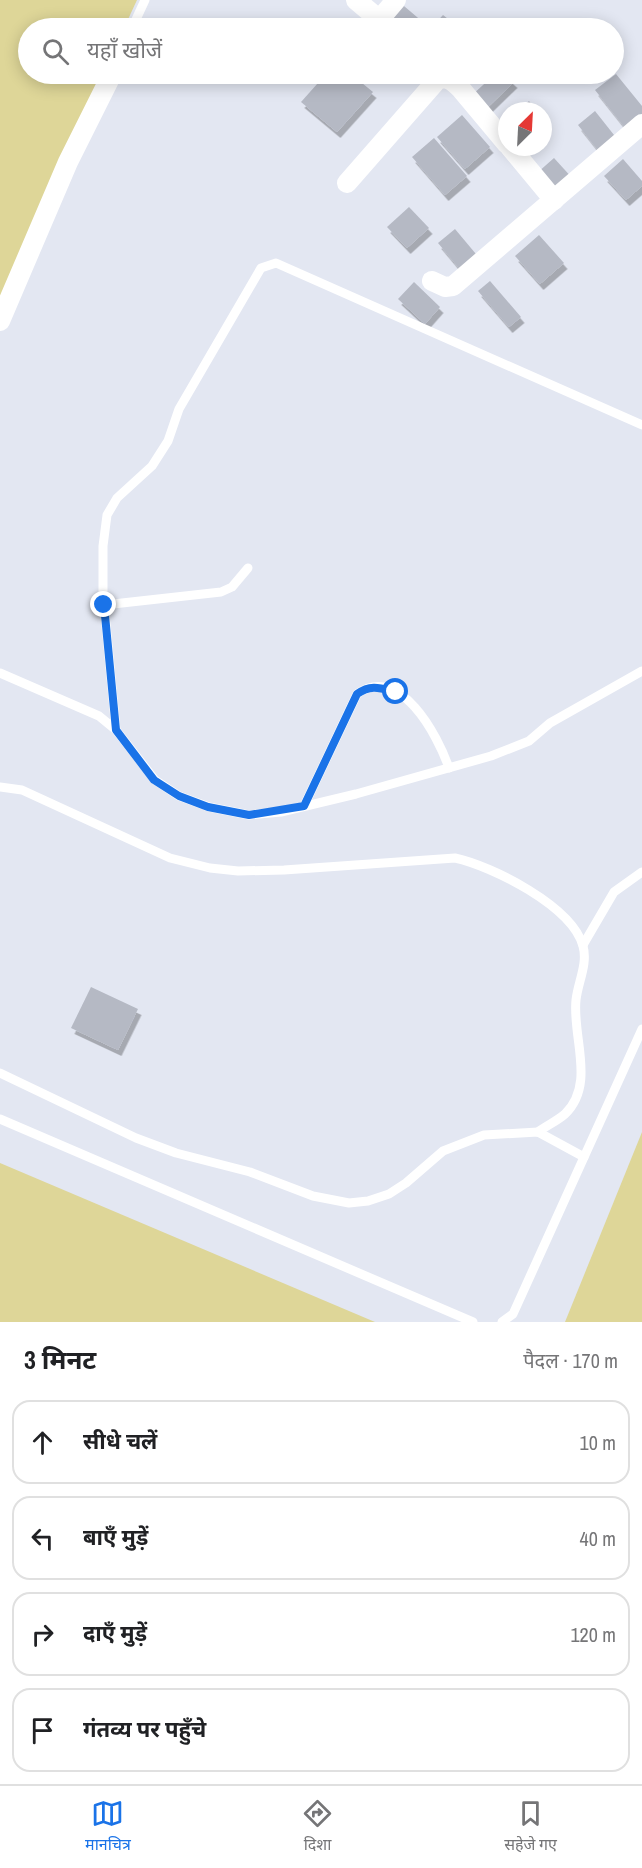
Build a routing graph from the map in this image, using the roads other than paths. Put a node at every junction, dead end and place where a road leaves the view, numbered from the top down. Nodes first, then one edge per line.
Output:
1 (145, 0) edge
2 (356, 0) edge
3 (396, 0) edge
4 (137, 18) edge
5 (377, 18) edge
6 (387, 18) edge
7 (107, 84) edge
8 (434, 84) edge
9 (455, 84) edge
10 (642, 124) edge
11 (498, 133) edge
12 (517, 156) edge
13 (347, 183) dead end
14 (554, 200) junction
15 (432, 281) dead end
16 (0, 321) edge
17 (642, 425) edge
18 (248, 568) dead end
19 (104, 605) junction
20 (642, 671) edge
21 (0, 673) edge
22 (116, 730) junction
23 (449, 768) junction
24 (0, 787) edge
25 (304, 806) junction
26 (642, 872) edge
27 (583, 945) junction
28 (642, 1029) edge
29 (0, 1073) edge
30 (0, 1119) edge
31 (538, 1132) junction
32 (584, 1157) junction
33 (473, 1322) edge
34 (502, 1322) edge

1 - 4 lane
2 - 5 street
3 - 6 street
7 - 16 street
8 - 13 street
9 - 11 street
10 - 14 street
12 - 14 street
14 - 15 street
17 - 19 lane
18 - 19 lane
19 - 22 lane
20 - 23 lane
21 - 22 lane
22 - 25 lane
23 - 25 lane
23 - 25 lane
24 - 27 lane
26 - 27 lane
27 - 31 lane
28 - 32 lane
29 - 31 lane
30 - 33 lane
31 - 32 lane
32 - 34 lane

